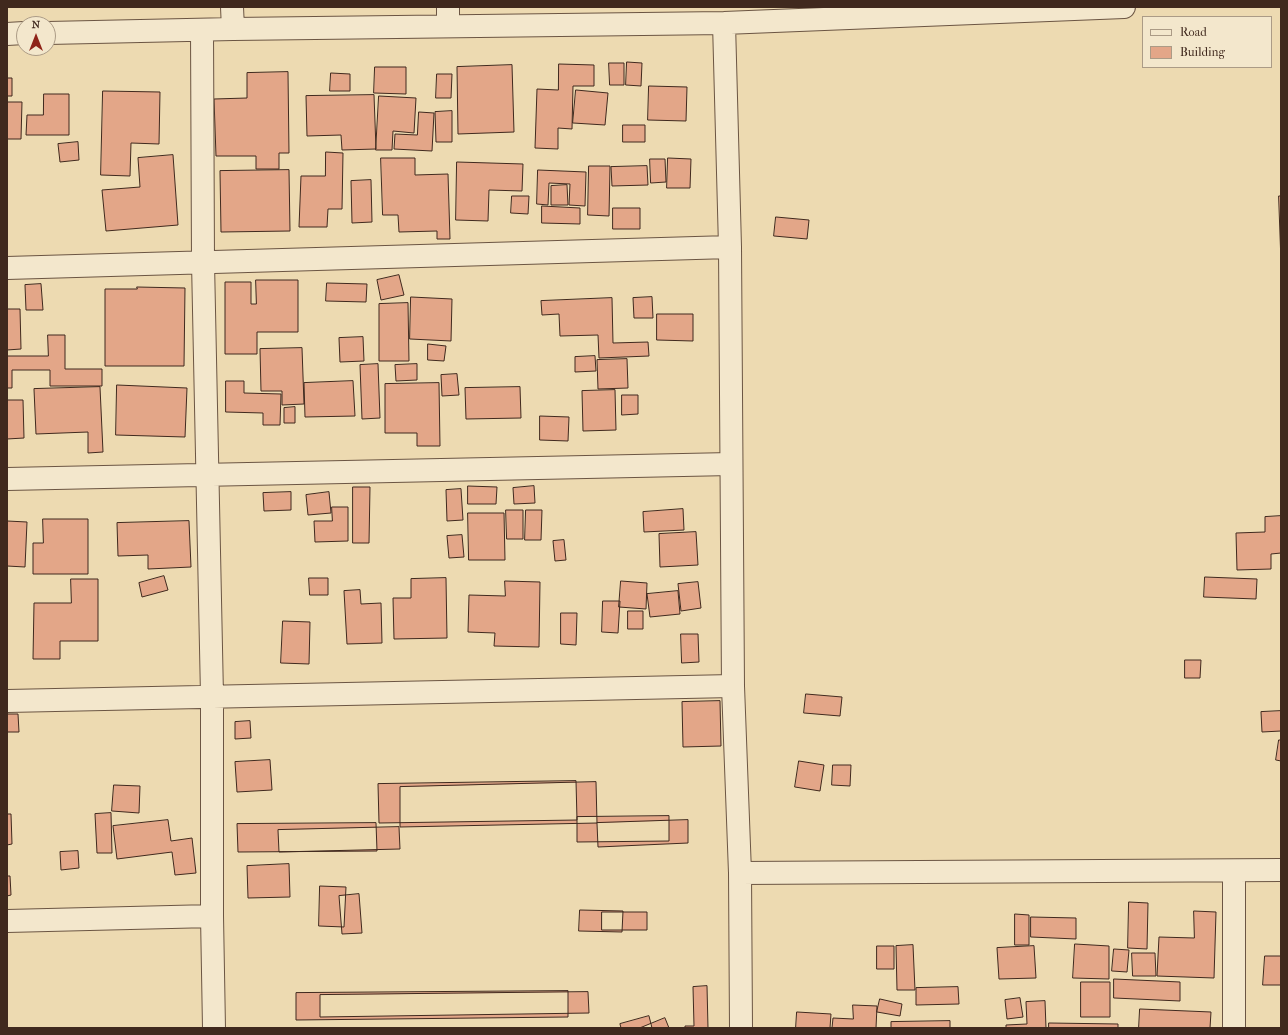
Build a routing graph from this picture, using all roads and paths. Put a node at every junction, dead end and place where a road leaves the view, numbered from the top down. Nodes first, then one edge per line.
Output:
1 (232, 7) edge
2 (1124, 7) edge
3 (951, 10) edge
4 (448, 17) edge
5 (724, 22) junction
6 (233, 29) junction
7 (202, 30) junction
8 (56, 33) edge
9 (730, 247) junction
10 (203, 262) junction
11 (7, 268) edge
12 (730, 464) junction
13 (208, 475) junction
14 (7, 479) edge
15 (733, 686) junction
16 (212, 696) junction
17 (7, 701) edge
18 (1281, 870) edge
19 (740, 872) junction
20 (1234, 872) junction
21 (212, 916) junction
22 (7, 921) edge
23 (214, 1028) edge
24 (741, 1028) edge
25 (1234, 1028) edge

1 - 6 street
2 - 3 street
3 - 5 street
4 - 5 street
4 - 6 street
5 - 9 street
6 - 7 street
7 - 8 street
7 - 10 street
9 - 10 street
9 - 12 street
10 - 11 street
10 - 13 street
12 - 13 street
12 - 15 street
13 - 14 street
13 - 16 street
15 - 16 street
15 - 19 street
16 - 17 street
16 - 21 street
18 - 20 street
19 - 20 street
19 - 24 street
20 - 25 street
21 - 22 street
21 - 23 street

